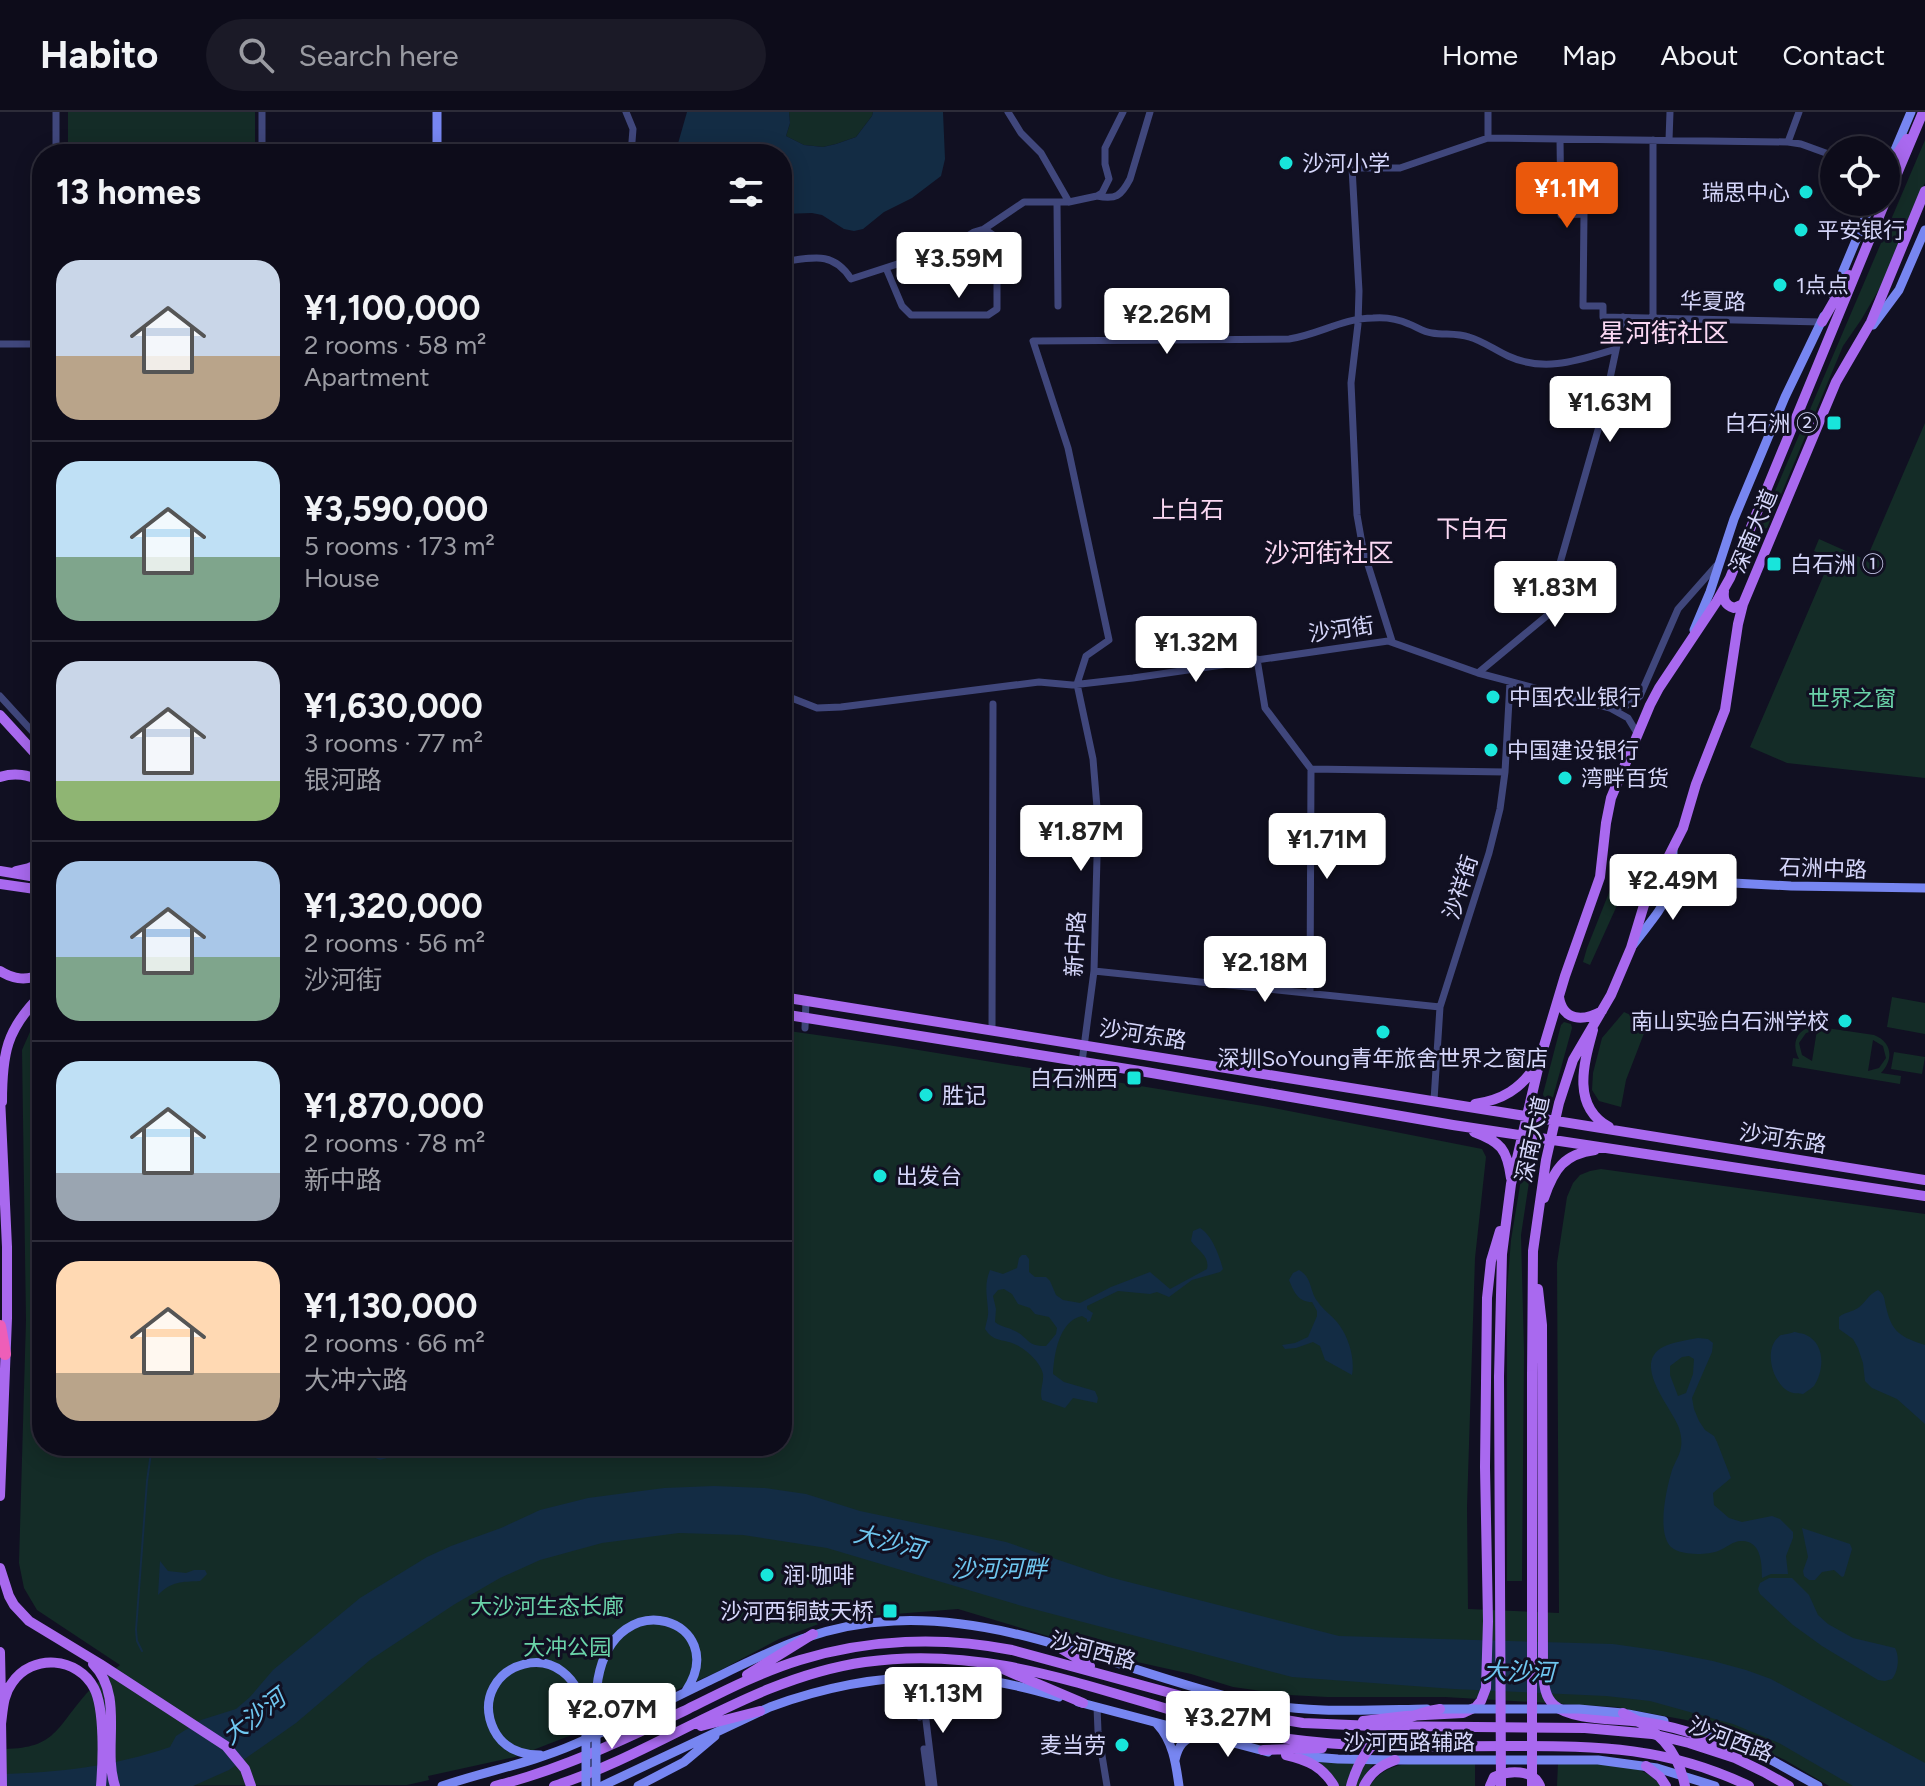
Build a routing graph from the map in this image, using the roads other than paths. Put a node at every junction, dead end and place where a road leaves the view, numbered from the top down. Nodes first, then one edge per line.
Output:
1 (56, 112) edge
2 (262, 112) edge
3 (437, 112) edge
4 (626, 112) edge
5 (1008, 112) edge
6 (1123, 112) edge
7 (1150, 112) edge
8 (1488, 112) edge
9 (1670, 112) edge
10 (1799, 112) edge
11 (1918, 114) edge
12 (1488, 138) junction
13 (1560, 139) junction
14 (1653, 140) junction
15 (1669, 140) junction
16 (1788, 142) junction
17 (56, 144) edge
18 (262, 144) edge
19 (437, 144) edge
20 (632, 144) edge
21 (1900, 146) edge
22 (1820, 151) edge
23 (1900, 163) edge
24 (1925, 191) edge
25 (1097, 196) junction
26 (1069, 202) junction
27 (1057, 203) junction
28 (1866, 216) edge
29 (1880, 216) edge
30 (984, 229) junction
31 (1925, 230) edge
32 (1873, 231) junction
33 (792, 260) edge
34 (886, 268) junction
35 (1058, 306) dead end
36 (1623, 317) junction
37 (1653, 317) junction
38 (1358, 319) junction
39 (1822, 322) junction
40 (1864, 337) junction
41 (0, 344) edge
42 (32, 344) edge
43 (1616, 349) junction
44 (1723, 553) junction
45 (1724, 591) junction
46 (1743, 604) junction
47 (1392, 641) junction
48 (1685, 652) junction
49 (1257, 659) junction
50 (1478, 673) junction
51 (1510, 682) junction
52 (1077, 684) junction
53 (0, 696) edge
54 (792, 698) edge
55 (993, 704) dead end
56 (1610, 708) junction
57 (0, 715) edge
58 (32, 731) edge
59 (1637, 733) junction
60 (32, 750) edge
61 (1311, 769) junction
62 (1505, 772) junction
63 (0, 777) edge
64 (32, 778) edge
65 (1673, 849) junction
66 (32, 867) edge
67 (3, 872) edge
68 (32, 876) edge
69 (1672, 878) junction
70 (0, 884) edge
71 (14, 886) junction
72 (1925, 888) edge
73 (32, 889) edge
74 (32, 893) edge
75 (1631, 948) junction
76 (0, 971) edge
77 (1094, 971) junction
78 (32, 977) edge
79 (1310, 993) junction
80 (1559, 995) junction
81 (792, 998) edge
82 (806, 1000) junction
83 (32, 1004) edge
84 (1440, 1007) junction
85 (1603, 1011) junction
86 (792, 1018) edge
87 (1596, 1021) junction
88 (806, 1023) junction
89 (992, 1030) junction
90 (1083, 1045) junction
91 (1541, 1056) junction
92 (1082, 1062) junction
93 (0, 1097) edge
94 (1434, 1100) junction
95 (1461, 1105) junction
96 (2, 1112) edge
97 (1527, 1115) junction
98 (1555, 1120) junction
99 (1453, 1125) junction
100 (1614, 1130) junction
101 (1522, 1135) junction
102 (1550, 1139) junction
103 (1616, 1149) junction
104 (1925, 1180) edge
105 (1511, 1184) junction
106 (1925, 1196) edge
107 (1506, 1218) junction
108 (1536, 1222) junction
109 (1533, 1251) junction
110 (0, 1326) edge
111 (5, 1354) junction
112 (0, 1496) edge
113 (0, 1568) edge
114 (813, 1634) junction
115 (1055, 1645) junction
116 (0, 1652) edge
117 (80, 1652) junction
118 (981, 1661) junction
119 (1102, 1673) junction
120 (949, 1677) junction
121 (894, 1679) junction
122 (686, 1692) junction
123 (722, 1692) junction
124 (1083, 1703) junction
125 (1097, 1707) junction
126 (1440, 1709) junction
127 (760, 1711) junction
128 (1623, 1713) junction
129 (591, 1718) junction
130 (1154, 1722) junction
131 (1, 1724) edge
132 (1323, 1725) junction
133 (720, 1730) junction
134 (680, 1731) junction
135 (1201, 1735) junction
136 (1360, 1746) junction
137 (1263, 1750) junction
138 (551, 1754) junction
139 (1286, 1755) junction
140 (1175, 1760) junction
141 (1395, 1760) junction
142 (1750, 1765) junction
143 (1646, 1766) junction
144 (2, 1786) edge
145 (101, 1786) edge
146 (115, 1786) edge
147 (251, 1786) edge
148 (442, 1786) edge
149 (495, 1786) edge
150 (556, 1786) edge
151 (586, 1786) edge
152 (596, 1786) edge
153 (602, 1786) edge
154 (638, 1786) edge
155 (931, 1786) edge
156 (1107, 1786) edge
157 (1179, 1786) edge
158 (1334, 1786) edge
159 (1351, 1786) edge
160 (1364, 1786) edge
161 (1490, 1786) edge
162 (1501, 1786) edge
163 (1533, 1786) edge
164 (1540, 1786) edge
165 (1666, 1786) edge
166 (1685, 1786) edge
167 (1715, 1786) edge
168 (1749, 1786) edge
169 (1789, 1786) edge
170 (1818, 1786) edge

1 - 17 street
2 - 18 street
3 - 19 main road
4 - 20 street
5 - 26 street
6 - 25 street
7 - 25 street
8 - 12 street
9 - 15 street
10 - 16 street
11 - 21 main road
11 - 23 main road, 深南大道
12 - 13 street
12 - 38 street
13 - 14 street
13 - 36 street, 华夏路
14 - 15 street
14 - 37 street
15 - 16 street
16 - 22 street
24 - 40 main road, 深南大道
25 - 26 street
26 - 27 street
27 - 30 street
27 - 35 street
28 - 39 main road
29 - 32 main road, 深南大道
30 - 34 street
30 - 34 street
31 - 40 main road
32 - 39 main road
32 - 45 main road, 深南大道
33 - 34 street
36 - 37 street, 华夏路
36 - 43 street
37 - 39 street, 华夏路
38 - 43 street
38 - 47 street
38 - 52 street
39 - 44 main road
40 - 46 main road, 深南大道
41 - 42 street
43 - 50 street
44 - 48 main road
44 - 56 street
45 - 46 main road
45 - 48 main road, 深南大道
46 - 65 main road, 深南大道
47 - 49 street, 沙河街
47 - 50 street, 沙河街
48 - 59 main road, 深南大道
49 - 52 street, 沙河街
49 - 61 street
50 - 51 street, 沙河街
51 - 56 street, 沙河街
51 - 62 street, 沙祥街
52 - 54 street, 沙河街
52 - 77 street, 新中路
53 - 58 street
55 - 89 street
56 - 59 street
57 - 60 main road
59 - 80 main road, 深南大道
61 - 62 street
61 - 79 street
62 - 84 street, 沙祥街
63 - 64 main road
65 - 69 main road
65 - 75 main road, 深南大道
66 - 67 main road
67 - 68 main road
69 - 72 main road, 石洲中路
69 - 75 main road
70 - 71 main road
71 - 73 main road
71 - 74 main road
75 - 85 main road, 深南大道
76 - 78 main road
77 - 79 street
77 - 90 street, 新中路
79 - 84 street
80 - 85 main road
80 - 91 main road, 深南大道
81 - 82 main road, 沙河东路
82 - 88 street
82 - 89 main road, 沙河东路
83 - 96 main road
84 - 94 street, 沙祥街
85 - 87 main road, 深南大道
86 - 88 main road, 沙河东路
87 - 98 main road, 深南大道
87 - 100 main road
88 - 92 main road, 沙河东路
89 - 90 main road, 沙河东路
90 - 92 street, 新中路
90 - 94 main road, 沙河东路
91 - 95 main road
91 - 97 main road, 深南大道
92 - 99 main road, 沙河东路
93 - 96 main road
94 - 95 main road, 沙河东路
95 - 97 main road, 沙河东路
96 - 111 main road
97 - 98 main road, 沙河东路
97 - 101 main road, 深南大道
98 - 100 main road, 沙河东路
98 - 102 main road, 深南大道
99 - 101 main road, 沙河东路
99 - 105 main road
100 - 104 main road, 沙河东路
101 - 102 main road, 沙河东路
101 - 105 main road, 深南大道
102 - 103 main road, 沙河东路
102 - 108 main road, 深南大道
103 - 106 main road, 沙河东路
103 - 108 main road
105 - 107 main road, 深南大道
107 - 132 main road
107 - 162 main road, 深南大道, bridge
108 - 109 main road, 深南大道
109 - 142 main road
109 - 163 main road, 深南大道, bridge
110 - 111 highway
111 - 112 main road
113 - 117 main road
114 - 115 main road, 沙河西路辅路
114 - 122 main road, 沙河西路辅路
114 - 123 main road
115 - 119 main road
115 - 126 main road, 沙河西路辅路, bridge
116 - 131 main road
117 - 146 main road
117 - 147 main road
118 - 124 main road
118 - 134 main road, 沙河西路
118 - 136 main road, 沙河西路
119 - 123 main road, 沙河西路
119 - 132 main road, 沙河西路
120 - 121 main road, 沙河西路辅路
120 - 124 main road, 沙河西路辅路
120 - 155 street
121 - 127 main road, 沙河西路辅路
121 - 155 street
122 - 129 main road
122 - 138 main road, 沙河西路辅路
123 - 149 main road, 沙河西路
124 - 125 main road, 沙河西路辅路
125 - 130 main road, 沙河西路辅路
125 - 156 street
126 - 128 main road, 沙河西路辅路, bridge
126 - 159 main road, bridge
127 - 133 main road, 沙河西路辅路
127 - 134 main road
128 - 166 main road, bridge
128 - 170 main road, 沙河西路辅路
129 - 138 main road
129 - 151 main road, bridge
129 - 152 main road, bridge
130 - 135 main road, 沙河西路辅路
130 - 140 main road
131 - 144 main road
131 - 145 main road
132 - 142 main road, 沙河西路
133 - 153 main road, 沙河西路辅路
133 - 154 main road
134 - 150 main road, 沙河西路
135 - 137 main road, 沙河西路辅路
135 - 140 main road
136 - 137 main road
136 - 168 main road, 沙河西路
137 - 139 main road, 沙河西路辅路
138 - 148 main road, 沙河西路辅路
139 - 141 main road, 沙河西路辅路
139 - 158 main road
140 - 157 main road
141 - 143 main road, 沙河西路辅路
141 - 160 main road
142 - 169 main road, 沙河西路
143 - 165 main road
143 - 167 main road, 沙河西路辅路
161 - 164 main road

